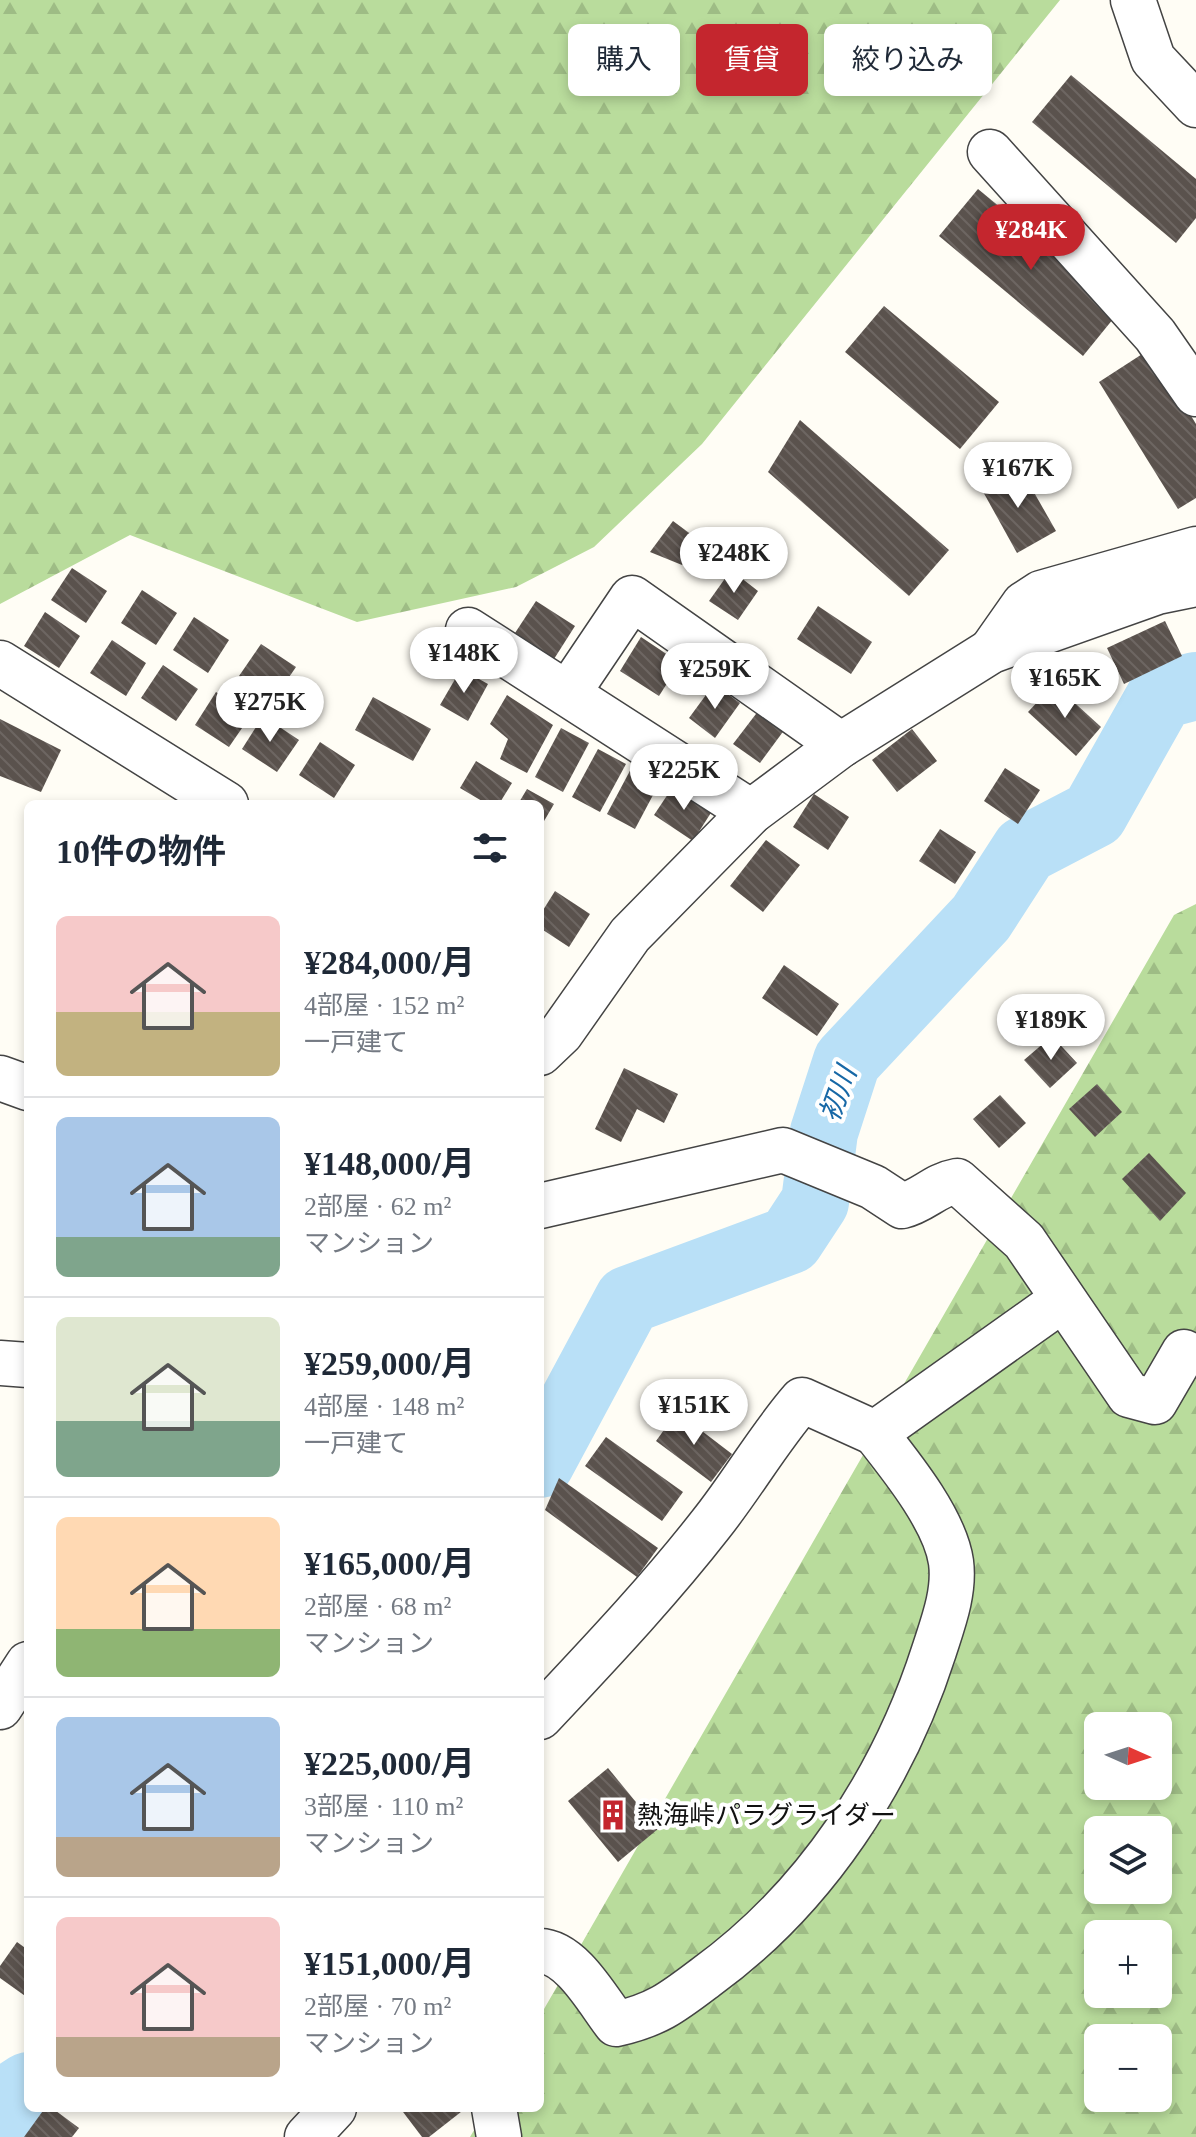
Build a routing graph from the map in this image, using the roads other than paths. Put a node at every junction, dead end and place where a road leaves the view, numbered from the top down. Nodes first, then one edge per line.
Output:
1 (1133, 0) edge
2 (1196, 105) edge
3 (990, 152) dead end
4 (1196, 394) edge
5 (1196, 549) edge
6 (1196, 584) edge
7 (468, 630) dead end
8 (991, 651) junction
9 (0, 663) edge
10 (568, 693) junction
11 (841, 745) junction
12 (220, 800) edge
13 (751, 812) junction
14 (547, 1034) edge
15 (0, 1078) edge
16 (24, 1087) edge
17 (544, 1205) edge
18 (1062, 1300) junction
19 (1184, 1352) dead end
20 (0, 1363) edge
21 (24, 1365) edge
22 (875, 1433) junction
23 (24, 1670) edge
24 (0, 1707) edge
25 (544, 1713) edge
26 (544, 1951) edge
27 (330, 2112) edge
28 (495, 2112) edge
29 (307, 2137) edge
30 (499, 2137) edge

1 - 2 street
3 - 4 street
5 - 8 street
6 - 8 street
7 - 10 street
8 - 11 street
9 - 12 street
10 - 11 street
10 - 13 street
11 - 13 street
13 - 14 street
15 - 16 street
17 - 18 street
18 - 19 street
18 - 22 street
20 - 21 street
22 - 25 street
22 - 26 street
23 - 24 street
27 - 29 street
28 - 30 street

